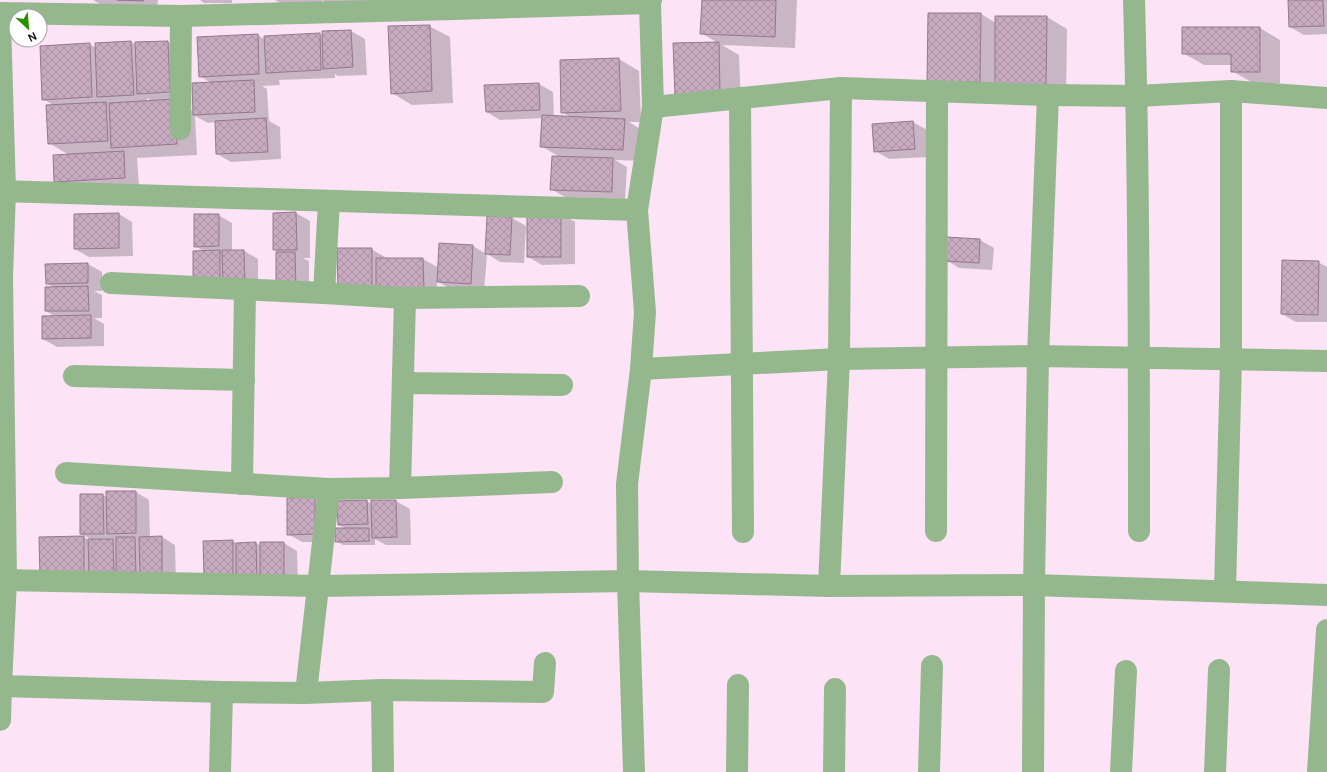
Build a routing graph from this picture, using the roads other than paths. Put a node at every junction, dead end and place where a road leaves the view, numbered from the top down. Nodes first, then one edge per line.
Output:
1 (0, 0) edge
2 (1134, 0) edge
3 (650, 2) edge
4 (454, 5) edge
5 (0, 9) edge
6 (0, 13) edge
7 (180, 16) junction
8 (0, 22) edge
9 (841, 88) junction
10 (937, 91) junction
11 (1231, 91) junction
12 (1048, 95) junction
13 (1137, 96) junction
14 (740, 98) junction
15 (1327, 98) edge
16 (653, 107) junction
17 (180, 129) dead end
18 (2, 191) edge
19 (329, 201) junction
20 (637, 210) junction
21 (1, 277) edge
22 (111, 283) dead end
23 (245, 290) junction
24 (324, 293) junction
25 (579, 296) dead end
26 (405, 298) junction
27 (1038, 356) junction
28 (936, 357) junction
29 (1140, 358) junction
30 (839, 359) junction
31 (1231, 360) junction
32 (1327, 361) edge
33 (741, 364) junction
34 (641, 368) junction
35 (2, 369) edge
36 (74, 376) dead end
37 (244, 380) junction
38 (403, 383) junction
39 (562, 385) dead end
40 (66, 473) dead end
41 (552, 482) dead end
42 (242, 484) junction
43 (400, 488) junction
44 (329, 489) junction
45 (936, 531) dead end
46 (1139, 531) dead end
47 (743, 532) dead end
48 (3, 580) edge
49 (628, 581) junction
50 (1034, 585) junction
51 (319, 586) junction
52 (828, 586) junction
53 (1225, 590) junction
54 (1327, 595) edge
55 (1327, 630) edge
56 (545, 663) dead end
57 (932, 666) dead end
58 (1219, 670) dead end
59 (1126, 671) dead end
60 (738, 685) dead end
61 (1, 686) junction
62 (835, 689) dead end
63 (382, 690) junction
64 (222, 692) junction
65 (306, 693) junction
66 (0, 720) edge
67 (220, 772) edge
68 (383, 772) edge
69 (634, 772) edge
70 (737, 772) edge
71 (834, 772) edge
72 (929, 772) edge
73 (1033, 772) edge
74 (1121, 772) edge
75 (1215, 772) edge
76 (1318, 772) edge

1 - 5 street
2 - 13 street
3 - 4 street
3 - 16 street
4 - 7 street
6 - 7 street
7 - 17 street
8 - 18 street
9 - 10 street
9 - 14 street
9 - 30 street
10 - 12 street
10 - 28 street
11 - 13 street
11 - 15 street
11 - 31 street
12 - 13 street
12 - 27 street
13 - 29 street
14 - 16 street
14 - 33 street
16 - 20 street
18 - 19 street
18 - 21 street
19 - 20 street
19 - 24 street
20 - 34 street
21 - 35 street
22 - 23 street
23 - 24 street
23 - 37 street
24 - 26 street
25 - 26 street
26 - 38 street
27 - 28 street
27 - 29 street
27 - 50 street
28 - 30 street
28 - 45 street
29 - 31 street
29 - 46 street
30 - 33 street
30 - 52 street
31 - 32 street
31 - 53 street
33 - 34 street
33 - 47 street
34 - 49 street
35 - 48 street
36 - 37 street
37 - 42 street
38 - 39 street
38 - 43 street
40 - 42 street
41 - 43 street
42 - 44 street
43 - 44 street
44 - 51 street
48 - 51 street
48 - 61 street
49 - 51 street
49 - 52 street
49 - 69 street
50 - 52 street
50 - 53 street
50 - 73 street
51 - 65 street
53 - 54 street
55 - 76 street
56 - 63 street
57 - 72 street
58 - 75 street
59 - 74 street
60 - 70 street
61 - 64 street
61 - 66 street
62 - 71 street
63 - 65 street
63 - 68 street
64 - 65 street
64 - 67 street

